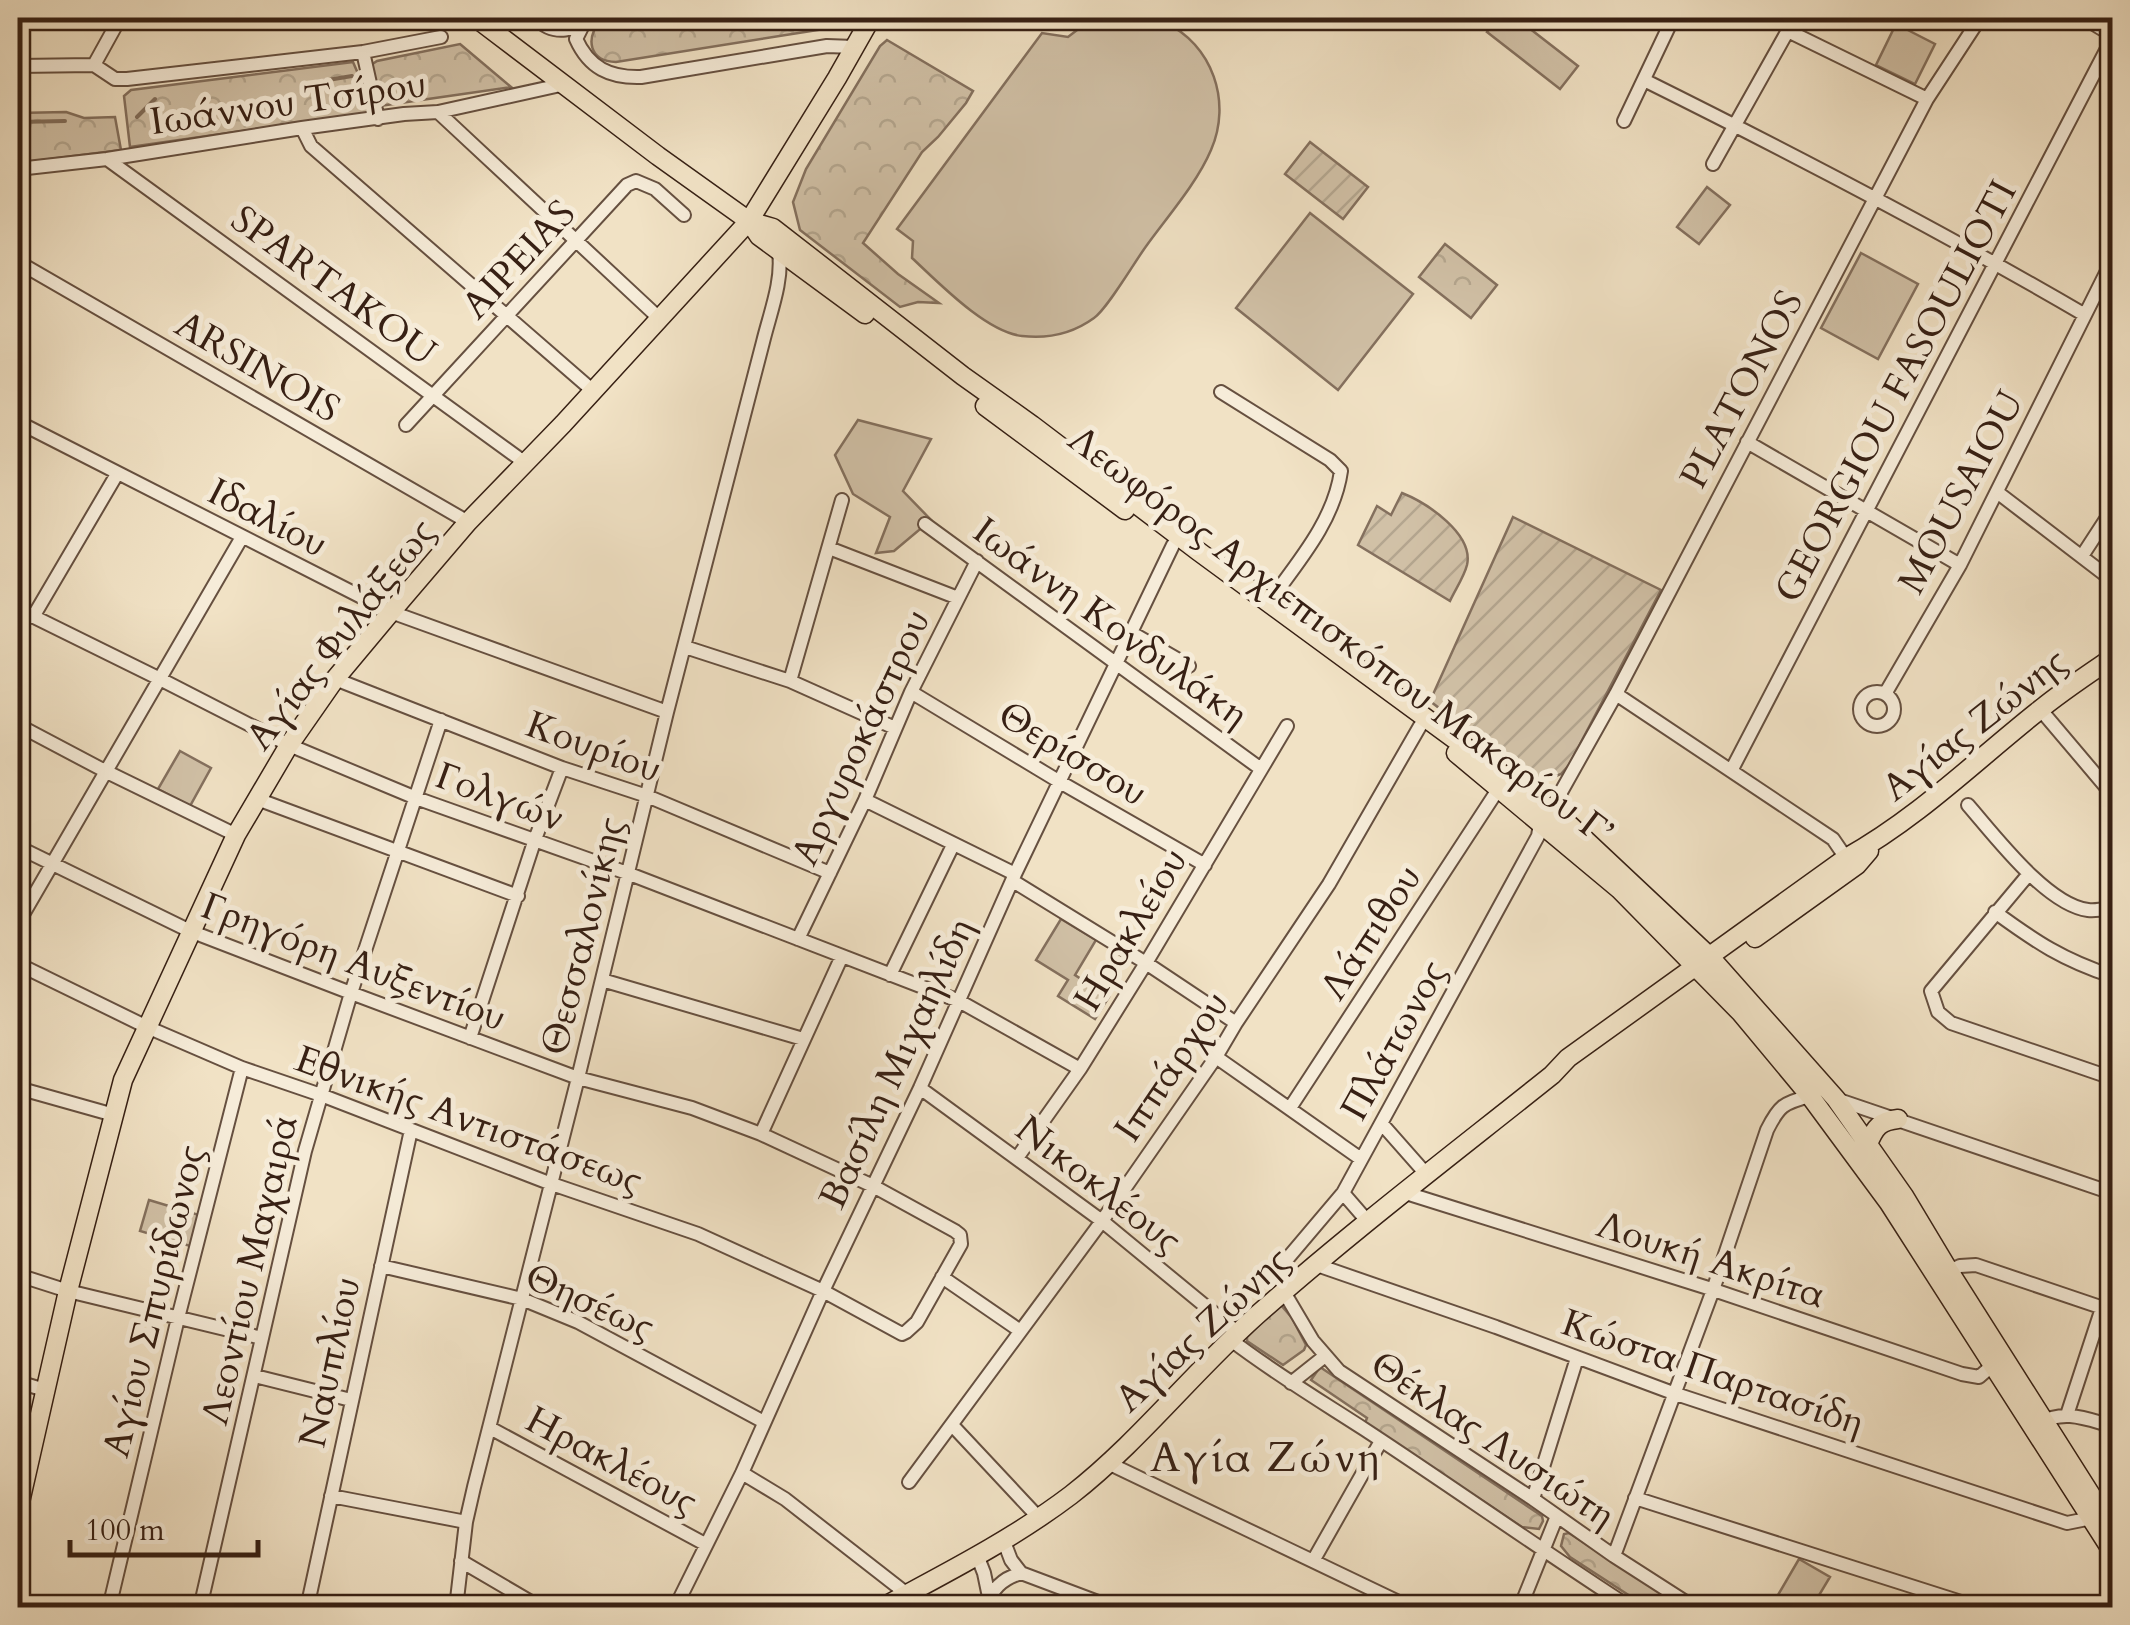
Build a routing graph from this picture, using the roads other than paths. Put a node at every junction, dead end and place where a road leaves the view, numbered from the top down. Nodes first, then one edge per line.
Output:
1 (120, 18) edge
2 (476, 18) edge
3 (536, 18) edge
4 (597, 18) edge
5 (870, 18) edge
6 (1673, 18) edge
7 (1795, 18) edge
8 (1980, 18) edge
9 (2084, 18) edge
10 (583, 25) junction
11 (1788, 31) junction
12 (441, 36) dead end
13 (2112, 37) edge
14 (854, 47) junction
15 (363, 52) junction
16 (94, 64) junction
17 (18, 66) edge
18 (1644, 80) junction
19 (565, 84) junction
20 (1927, 99) junction
21 (438, 112) junction
22 (378, 119) junction
23 (1624, 121) dead end
24 (1734, 125) junction
25 (302, 128) junction
26 (107, 159) junction
27 (1713, 164) dead end
28 (18, 170) edge
29 (1874, 198) junction
30 (684, 215) dead end
31 (750, 221) junction
32 (576, 241) junction
33 (779, 252) junction
34 (2112, 260) edge
35 (18, 262) edge
36 (1996, 263) junction
37 (806, 271) junction
38 (778, 281) junction
39 (506, 315) junction
40 (2084, 315) junction
41 (660, 319) junction
42 (592, 390) junction
43 (1220, 392) dead end
44 (432, 394) junction
45 (18, 422) edge
46 (406, 425) dead end
47 (1028, 430) junction
48 (1746, 442) junction
49 (524, 462) junction
50 (118, 474) junction
51 (1997, 492) junction
52 (842, 500) dead end
53 (1867, 509) junction
54 (2112, 510) edge
55 (468, 522) junction
56 (925, 524) dead end
57 (242, 538) junction
58 (1173, 546) junction
59 (829, 548) junction
60 (2082, 556) junction
61 (977, 561) junction
62 (1960, 564) junction
63 (2112, 580) edge
64 (958, 598) junction
65 (1269, 602) junction
66 (18, 608) edge
67 (391, 612) junction
68 (33, 617) junction
69 (1130, 632) junction
70 (686, 647) junction
71 (2112, 658) edge
72 (1115, 663) junction
73 (1189, 666) dead end
74 (160, 678) junction
75 (335, 680) junction
76 (790, 681) junction
77 (912, 692) junction
78 (1616, 694) junction
79 (1885, 694) dead end
80 (2040, 709) junction
81 (667, 712) junction
82 (441, 720) junction
83 (18, 725) edge
84 (1287, 726) dead end
85 (1420, 726) junction
86 (895, 728) junction
87 (289, 745) junction
88 (562, 768) junction
89 (1260, 770) junction
90 (105, 771) junction
91 (1731, 771) junction
92 (1060, 782) junction
93 (1499, 788) junction
94 (1561, 792) junction
95 (2112, 794) edge
96 (647, 796) junction
97 (416, 798) junction
98 (1536, 798) junction
99 (257, 799) junction
100 (866, 800) junction
101 (1968, 806) dead end
102 (1562, 818) junction
103 (1540, 824) junction
104 (236, 834) junction
105 (1876, 841) junction
106 (534, 842) junction
107 (953, 846) junction
108 (18, 847) edge
109 (396, 852) junction
110 (1846, 858) junction
111 (50, 864) junction
112 (1204, 865) junction
113 (626, 873) junction
114 (830, 873) junction
115 (2028, 875) junction
116 (1014, 878) junction
117 (518, 896) junction
118 (2112, 908) edge
119 (1995, 912) junction
120 (18, 923) edge
121 (190, 931) junction
122 (798, 939) junction
123 (842, 956) junction
124 (1146, 963) junction
125 (18, 964) edge
126 (1706, 965) junction
127 (890, 975) junction
128 (2112, 976) edge
129 (602, 980) junction
130 (352, 994) junction
131 (958, 1000) junction
132 (1236, 1023) junction
133 (147, 1027) junction
134 (470, 1038) junction
135 (803, 1038) junction
136 (1216, 1057) junction
137 (242, 1068) junction
138 (1080, 1068) junction
139 (578, 1078) junction
140 (2112, 1078) edge
141 (18, 1088) edge
142 (920, 1088) junction
143 (321, 1095) junction
144 (1810, 1096) junction
145 (1836, 1099) junction
146 (1290, 1108) junction
147 (114, 1115) junction
148 (1898, 1119) junction
149 (1382, 1124) junction
150 (411, 1130) junction
151 (761, 1134) junction
152 (1868, 1144) junction
153 (1018, 1158) junction
154 (1361, 1159) junction
155 (1427, 1176) junction
156 (550, 1183) junction
157 (873, 1186) junction
158 (1343, 1193) junction
159 (1406, 1193) junction
160 (2112, 1193) edge
161 (1102, 1220) junction
162 (1369, 1223) junction
163 (1317, 1265) junction
164 (381, 1266) junction
165 (1277, 1271) dead end
166 (1948, 1271) junction
167 (18, 1276) edge
168 (942, 1276) junction
169 (1713, 1290) junction
170 (68, 1291) junction
171 (824, 1291) junction
172 (1284, 1292) junction
173 (522, 1299) junction
174 (2107, 1310) edge
175 (178, 1318) junction
176 (1019, 1330) junction
177 (1235, 1336) junction
178 (262, 1338) junction
179 (1324, 1356) junction
180 (1576, 1358) junction
181 (1994, 1364) junction
182 (255, 1376) junction
183 (18, 1382) edge
184 (1290, 1383) junction
185 (45, 1390) junction
186 (1673, 1394) junction
187 (352, 1400) junction
188 (2068, 1415) junction
189 (764, 1422) junction
190 (2038, 1424) junction
191 (952, 1425) junction
192 (2112, 1426) edge
193 (490, 1428) junction
194 (1382, 1441) junction
195 (1108, 1462) junction
196 (742, 1472) junction
197 (909, 1482) dead end
198 (331, 1496) junction
199 (1635, 1498) junction
200 (1533, 1499) junction
201 (18, 1511) edge
202 (1557, 1516) junction
203 (1038, 1518) junction
204 (2092, 1518) junction
205 (466, 1522) junction
206 (2112, 1528) edge
207 (1003, 1539) junction
208 (705, 1544) junction
209 (1542, 1550) junction
210 (2112, 1551) edge
211 (976, 1555) junction
212 (1614, 1556) junction
213 (461, 1561) junction
214 (1313, 1561) junction
215 (1021, 1573) junction
216 (907, 1594) junction
217 (987, 1602) edge
218 (1111, 1607) edge
219 (109, 1608) edge
220 (200, 1608) edge
221 (307, 1608) edge
222 (456, 1608) edge
223 (542, 1608) edge
224 (676, 1608) edge
225 (882, 1608) edge
226 (1411, 1608) edge
227 (1520, 1608) edge
228 (1631, 1608) edge
229 (1695, 1608) edge
230 (1980, 1608) edge

1 - 16 street
2 - 19 main road, Λεωφόρος Αρχιεπισκόπου Μακαρίου Γ’
3 - 10 street
4 - 10 street
5 - 14 main road, Αγίας Φυλάξεως
6 - 18 street
7 - 11 street
8 - 20 street, PLATONOS
9 - 13 street
10 - 14 street
11 - 20 street
11 - 24 street
12 - 15 street
13 - 36 street, GEORGIOU FASOULIOTI
14 - 31 main road, Αγίας Φυλάξεως
15 - 16 street
15 - 22 street
16 - 17 street
18 - 23 street
18 - 24 street
19 - 21 street, Ιωάννου Τσίρου
19 - 31 main road, Λεωφόρος Αρχιεπισκόπου Μακαρίου Γ’
20 - 29 street, PLATONOS
21 - 22 street, Ιωάννου Τσίρου
21 - 32 street
22 - 25 street, Ιωάννου Τσίρου
24 - 27 street
24 - 29 street
25 - 26 street, Ιωάννου Τσίρου
25 - 39 street
26 - 28 street, Ιωάννου Τσίρου
26 - 44 street, SPARTAKOU
29 - 36 street
29 - 48 street, PLATONOS
30 - 32 street, AIPEIAS
31 - 33 main road, Λεωφόρος Αρχιεπισκόπου Μακαρίου Γ’
31 - 41 main road, Αγίας Φυλάξεως
31 - 47 main road, Λεωφόρος Αρχιεπισκόπου Μακαρίου Γ’
32 - 39 street, AIPEIAS
32 - 41 street
33 - 37 main road, Λεωφόρος Αρχιεπισκόπου Μακαρίου Γ’
33 - 38 street, Θεσσαλονίκης
34 - 40 street, MOUSAIOU
35 - 55 street, ARSINOIS
36 - 40 street
36 - 53 street, GEORGIOU FASOULIOTI
37 - 38 street
37 - 47 main road, Λεωφόρος Αρχιεπισκόπου Μακαρίου Γ’
38 - 70 street, Θεσσαλονίκης
39 - 42 street
39 - 44 street, AIPEIAS
40 - 51 street, MOUSAIOU
41 - 42 main road, Αγίας Φυλάξεως
42 - 49 main road, Αγίας Φυλάξεως
43 - 65 street
44 - 46 street, AIPEIAS
44 - 49 street, SPARTAKOU
45 - 50 street, Ιδαλίου
47 - 58 main road, Λεωφόρος Αρχιεπισκόπου Μακαρίου Γ’
47 - 65 main road, Λεωφόρος Αρχιεπισκόπου Μακαρίου Γ’
48 - 53 street
48 - 78 street, PLATONOS
49 - 55 main road, Αγίας Φυλάξεως
50 - 57 street, Ιδαλίου
50 - 68 street
51 - 60 street
51 - 62 street, MOUSAIOU
52 - 59 street
53 - 62 street
53 - 91 street, GEORGIOU FASOULIOTI
54 - 60 street
55 - 67 main road, Αγίας Φυλάξεως
56 - 61 street, Ιωάννη Κονδυλάκη
57 - 67 street, Ιδαλίου
57 - 74 street
58 - 69 street, Βασίλη Μιχαηλίδη
58 - 85 main road, Λεωφόρος Αρχιεπισκόπου Μακαρίου Γ’
59 - 64 street
59 - 76 street
60 - 63 street
61 - 64 street, Αργυροκάστρου
61 - 72 street, Ιωάννη Κονδυλάκη
62 - 79 street, MOUSAIOU
64 - 77 street, Αργυροκάστρου
65 - 98 main road, Λεωφόρος Αρχιεπισκόπου Μακαρίου Γ’
66 - 68 street, Γολγών
67 - 75 main road, Αγίας Φυλάξεως
67 - 81 street, Ιδαλίου
68 - 74 street, Γολγών
69 - 72 street, Βασίλη Μιχαηλίδη
69 - 73 street
70 - 76 street
70 - 81 street, Θεσσαλονίκης
71 - 80 main road, Αγίας Ζώνης
72 - 89 street, Ιωάννη Κονδυλάκη
72 - 92 street, Βασίλη Μιχαηλίδη
74 - 87 street, Γολγών
74 - 90 street
75 - 82 street, Κουρίου
75 - 87 main road, Αγίας Φυλάξεως
76 - 86 street
77 - 86 street, Αργυροκάστρου
77 - 92 street, Θερίσσου
78 - 91 street
78 - 94 street, PLATONOS
80 - 95 street
80 - 105 main road, Αγίας Ζώνης
81 - 96 street, Θεσσαλονίκης
82 - 88 street, Κουρίου
82 - 97 street, Λεοντίου Μαχαιρά
83 - 90 street
84 - 89 street, Ηρακλείου
85 - 93 main road, Λεωφόρος Αρχιεπισκόπου Μακαρίου Γ’
85 - 132 street, Ιππάρχου
86 - 100 street, Αργυροκάστρου
87 - 97 street, Γολγών
87 - 99 main road, Αγίας Φυλάξεως
88 - 96 street, Κουρίου
88 - 106 street
89 - 112 street, Ηρακλείου
90 - 104 street
90 - 111 street
91 - 110 street
92 - 112 street, Θερίσσου
92 - 116 street, Βασίλη Μιχαηλίδη
93 - 103 main road, Λεωφόρος Αρχιεπισκόπου Μακαρίου Γ’
93 - 146 street, Λάπιθου
94 - 98 street
94 - 102 street
96 - 113 street, Θεσσαλονίκης
96 - 114 street, Κουρίου
97 - 106 street, Γολγών
97 - 109 street, Λεοντίου Μαχαιρά
98 - 102 main road, Λεωφόρος Αρχιεπισκόπου Μακαρίου Γ’
99 - 104 main road, Αγίας Φυλάξεως
99 - 109 street
100 - 107 street
100 - 114 street, Αργυροκάστρου
101 - 115 street
102 - 126 main road, Λεωφόρος Αρχιεπισκόπου Μακαρίου Γ’
103 - 126 main road, Λεωφόρος Αρχιεπισκόπου Μακαρίου Γ’
103 - 149 street, Πλάτωνος
104 - 121 main road, Αγίας Φυλάξεως
105 - 110 main road, Αγίας Ζώνης
105 - 126 main road, Αγίας Ζώνης
106 - 113 street, Γολγών
106 - 117 street
107 - 116 street
107 - 127 street
108 - 111 street, Γρηγόρη Αυξεντίου
109 - 117 street
109 - 130 street, Λεοντίου Μαχαιρά
110 - 126 main road, Αγίας Ζώνης
111 - 120 street
111 - 121 street, Γρηγόρη Αυξεντίου
112 - 124 street, Ηρακλείου
113 - 122 street, Γολγών
113 - 129 street, Θεσσαλονίκης
114 - 122 street, Αργυροκάστρου
115 - 118 street
115 - 119 street
116 - 124 street
116 - 131 street, Βασίλη Μιχαηλίδη
117 - 134 street
119 - 128 street
119 - 140 street
121 - 130 street, Γρηγόρη Αυξεντίου
121 - 133 main road, Αγίας Φυλάξεως
122 - 123 street, Γολγών
123 - 127 street, Γολγών
123 - 135 street
124 - 132 street
124 - 138 street, Ηρακλείου
125 - 133 street, Εθνικής Αντιστάσεως
126 - 144 main road, Λεωφόρος Αρχιεπισκόπου Μακαρίου Γ’
126 - 145 main road, Λεωφόρος Αρχιεπισκόπου Μακαρίου Γ’
126 - 155 main road, Αγίας Ζώνης
127 - 131 street, Γολγών
129 - 135 street
129 - 139 street, Θεσσαλονίκης
130 - 134 street, Γρηγόρη Αυξεντίου
130 - 143 street, Λεοντίου Μαχαιρά
131 - 138 street, Γολγών
131 - 142 street, Βασίλη Μιχαηλίδη
132 - 136 street, Ιππάρχου
133 - 137 street, Εθνικής Αντιστάσεως
133 - 147 main road, Αγίας Φυλάξεως
134 - 139 street, Γρηγόρη Αυξεντίου
135 - 151 street
136 - 146 street
136 - 161 street, Ιππάρχου
137 - 143 street, Εθνικής Αντιστάσεως
137 - 175 street, Αγίου Σπυρίδωνος
138 - 153 street, Ηρακλείου
139 - 151 street, Γρηγόρη Αυξεντίου
139 - 156 street, Θεσσαλονίκης
141 - 147 street
142 - 153 street, Νικοκλέους
142 - 157 street, Βασίλη Μιχαηλίδη
143 - 150 street, Εθνικής Αντιστάσεως
143 - 178 street, Λεοντίου Μαχαιρά
144 - 169 street
144 - 181 main road, Λεωφόρος Αρχιεπισκόπου Μακαρίου Γ’
145 - 148 street
145 - 152 main road, Λεωφόρος Αρχιεπισκόπου Μακαρίου Γ’
146 - 154 street
147 - 170 main road, Αγίας Φυλάξεως
148 - 152 main road
148 - 160 street
149 - 154 street, Πλάτωνος
149 - 155 street
150 - 156 street, Εθνικής Αντιστάσεως
150 - 164 street, Ναυπλίου
151 - 157 street, Γρηγόρη Αυξεντίου
152 - 166 main road, Λεωφόρος Αρχιεπισκόπου Μακαρίου Γ’
153 - 161 street, Νικοκλέους
154 - 158 street, Πλάτωνος
155 - 159 main road, Αγίας Ζώνης
156 - 171 street, Εθνικής Αντιστάσεως
156 - 173 street, Θεσσαλονίκης
157 - 168 street, Γρηγόρη Αυξεντίου
157 - 171 street, Βασίλη Μιχαηλίδη
158 - 162 street
158 - 165 street, Πλάτωνος
159 - 162 main road, Αγίας Ζώνης
159 - 169 street, Λουκή Ακρίτα
161 - 176 street, Ιππάρχου
161 - 177 street, Νικοκλέους
162 - 163 main road, Αγίας Ζώνης
163 - 172 main road, Αγίας Ζώνης
163 - 180 street, Κώστα Παρτασίδη
164 - 173 street, Θησέως
164 - 187 street, Ναυπλίου
166 - 174 street
166 - 190 main road, Λεωφόρος Αρχιεπισκόπου Μακαρίου Γ’
167 - 170 street
168 - 171 street, Εθνικής Αντιστάσεως
168 - 176 street
169 - 181 street, Λουκή Ακρίτα
169 - 186 street
170 - 175 street
170 - 185 main road, Αγίας Φυλάξεως
171 - 189 street, Βασίλη Μιχαηλίδη
172 - 177 main road, Αγίας Ζώνης
172 - 179 street, Θέκλας Λυσιώτη
173 - 189 street, Θησέως
173 - 193 street, Θεσσαλονίκης
174 - 188 street
175 - 178 street
175 - 219 street, Αγίου Σπυρίδωνος
176 - 191 street, Ιππάρχου
177 - 184 street, Νικοκλέους
177 - 195 main road, Αγίας Ζώνης
178 - 182 street, Λεοντίου Μαχαιρά
179 - 184 street
179 - 200 street, Θέκλας Λυσιώτη
180 - 186 street, Κώστα Παρτασίδη
180 - 200 street
181 - 190 main road, Λεωφόρος Αρχιεπισκόπου Μακαρίου Γ’
182 - 187 street
182 - 220 street, Λεοντίου Μαχαιρά
183 - 185 street
184 - 194 street, Νικοκλέους
185 - 201 main road, Αγίας Φυλάξεως
186 - 199 street
186 - 204 street, Κώστα Παρτασίδη
187 - 198 street, Ναυπλίου
188 - 190 street
188 - 192 street
189 - 196 street, Βασίλη Μιχαηλίδη
190 - 204 main road, Λεωφόρος Αρχιεπισκόπου Μακαρίου Γ’
190 - 206 main road, Λεωφόρος Αρχιεπισκόπου Μακαρίου Γ’
191 - 197 street, Ιππάρχου
191 - 203 street
193 - 205 street, Θεσσαλονίκης
193 - 208 street, Ηρακλέους
194 - 209 street, Νικοκλέους
194 - 214 street
195 - 203 main road, Αγίας Ζώνης
195 - 214 street
196 - 208 street, Βασίλη Μιχαηλίδη
196 - 216 street
198 - 205 street
198 - 221 street, Ναυπλίου
199 - 212 street
199 - 230 street
200 - 202 street, Θέκλας Λυσιώτη
202 - 209 street
202 - 212 street, Θέκλας Λυσιώτη
203 - 207 main road, Αγίας Ζώνης
204 - 210 main road, Λεωφόρος Αρχιεπισκόπου Μακαρίου Γ’
205 - 213 street, Θεσσαλονίκης
207 - 211 main road, Αγίας Ζώνης
207 - 215 street
208 - 224 street, Βασίλη Μιχαηλίδη
209 - 227 street
209 - 228 street, Νικοκλέους
211 - 216 main road, Αγίας Ζώνης
211 - 217 street
212 - 229 street, Θέκλας Λυσιώτη
213 - 222 street, Θεσσαλονίκης
213 - 223 street
214 - 226 street
215 - 217 street
215 - 218 street
216 - 225 main road, Αγίας Ζώνης

